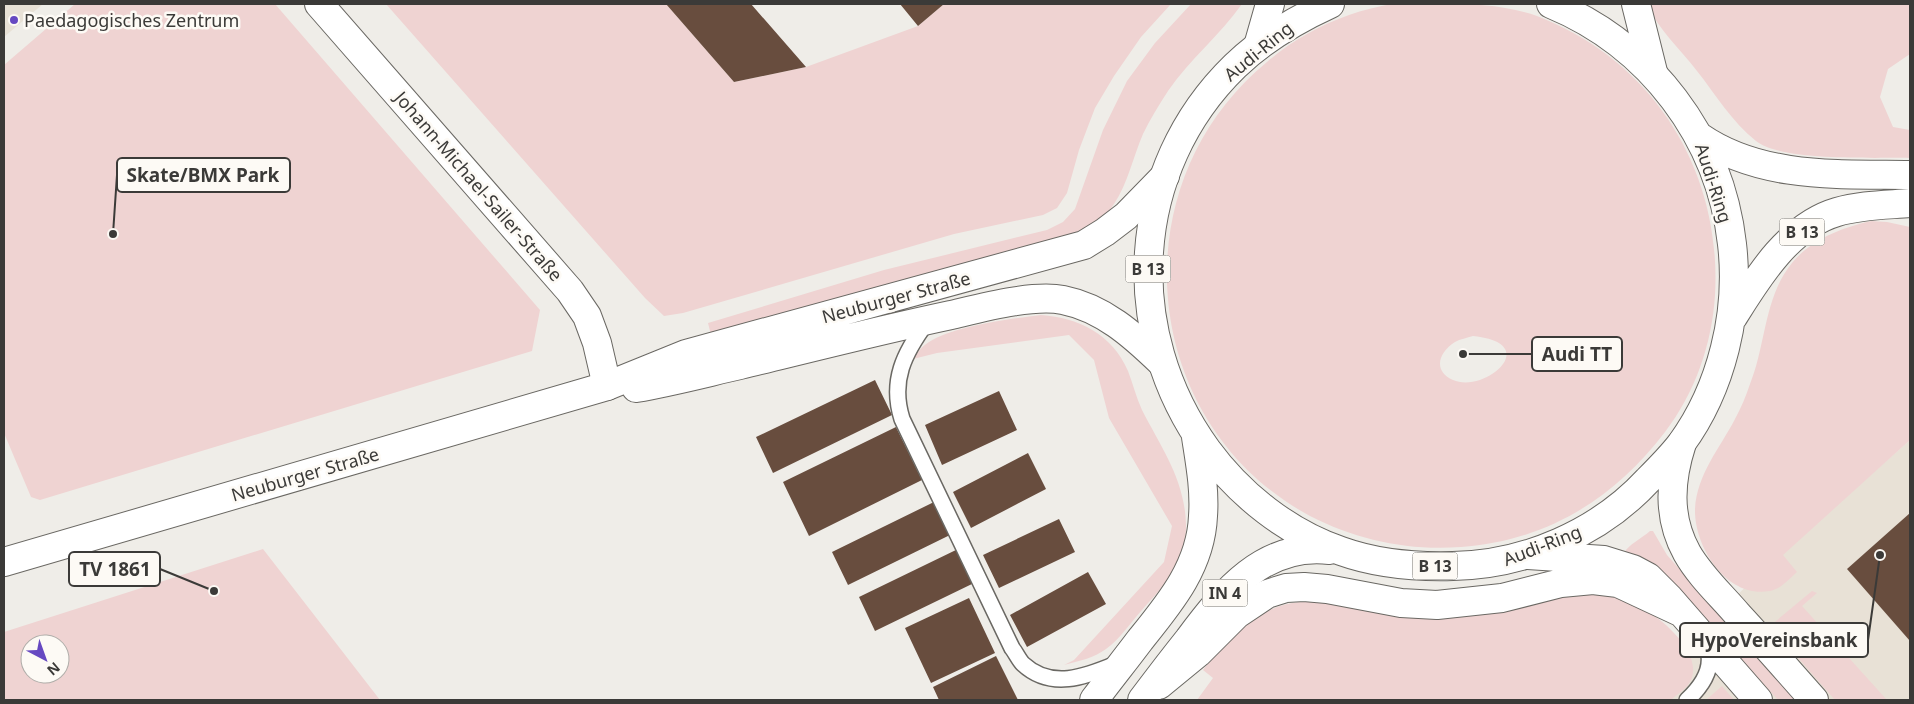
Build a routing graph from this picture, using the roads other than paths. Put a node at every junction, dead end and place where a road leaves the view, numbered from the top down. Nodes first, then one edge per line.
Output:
1 (319, 4) edge
2 (1270, 4) edge
3 (1330, 4) edge
4 (1551, 4) edge
5 (1636, 4) edge
6 (1258, 46) junction
7 (1653, 72) junction
8 (1700, 137) junction
9 (1910, 175) edge
10 (1165, 176) junction
11 (1910, 203) edge
12 (928, 320) junction
13 (1731, 320) junction
14 (1161, 362) junction
15 (607, 386) junction
16 (1196, 435) junction
17 (1682, 443) junction
18 (1342, 551) junction
19 (1528, 554) junction
20 (4, 562) edge
21 (1680, 612) junction
22 (1704, 638) junction
23 (1124, 660) junction
24 (1144, 698) edge
25 (1689, 698) edge
26 (1094, 700) edge
27 (1758, 700) edge
28 (1814, 700) edge

1 - 15 main road, Johann-Michael-Sailer-Straße
2 - 6 main road
3 - 6 main road, Audi-Ring / B 13
4 - 7 main road, Audi-Ring / B 13
5 - 7 main road
6 - 10 main road, Audi-Ring / B 13
7 - 8 main road, Audi-Ring / B 13
8 - 9 main road, B 13
8 - 13 main road, Audi-Ring / B 13
10 - 14 main road, Audi-Ring / B 13
10 - 15 main road, Neuburger Straße / B 13
11 - 13 main road, B 13
12 - 14 main road, Neuburger Straße / B 13
12 - 15 main road, Neuburger Straße / B 13
12 - 23 lane
13 - 17 main road, Audi-Ring / B 13
14 - 16 main road, Audi-Ring / B 13
15 - 20 main road, Neuburger Straße / B 13
16 - 18 main road, Audi-Ring / B 13
16 - 23 main road, IN 4
17 - 19 main road, Audi-Ring / B 13
17 - 28 main road
18 - 19 main road, Audi-Ring / B 13
18 - 24 main road, IN 4
19 - 21 main road
21 - 22 main road
21 - 24 main road
22 - 25 lane
22 - 27 main road
23 - 26 main road, IN 4

